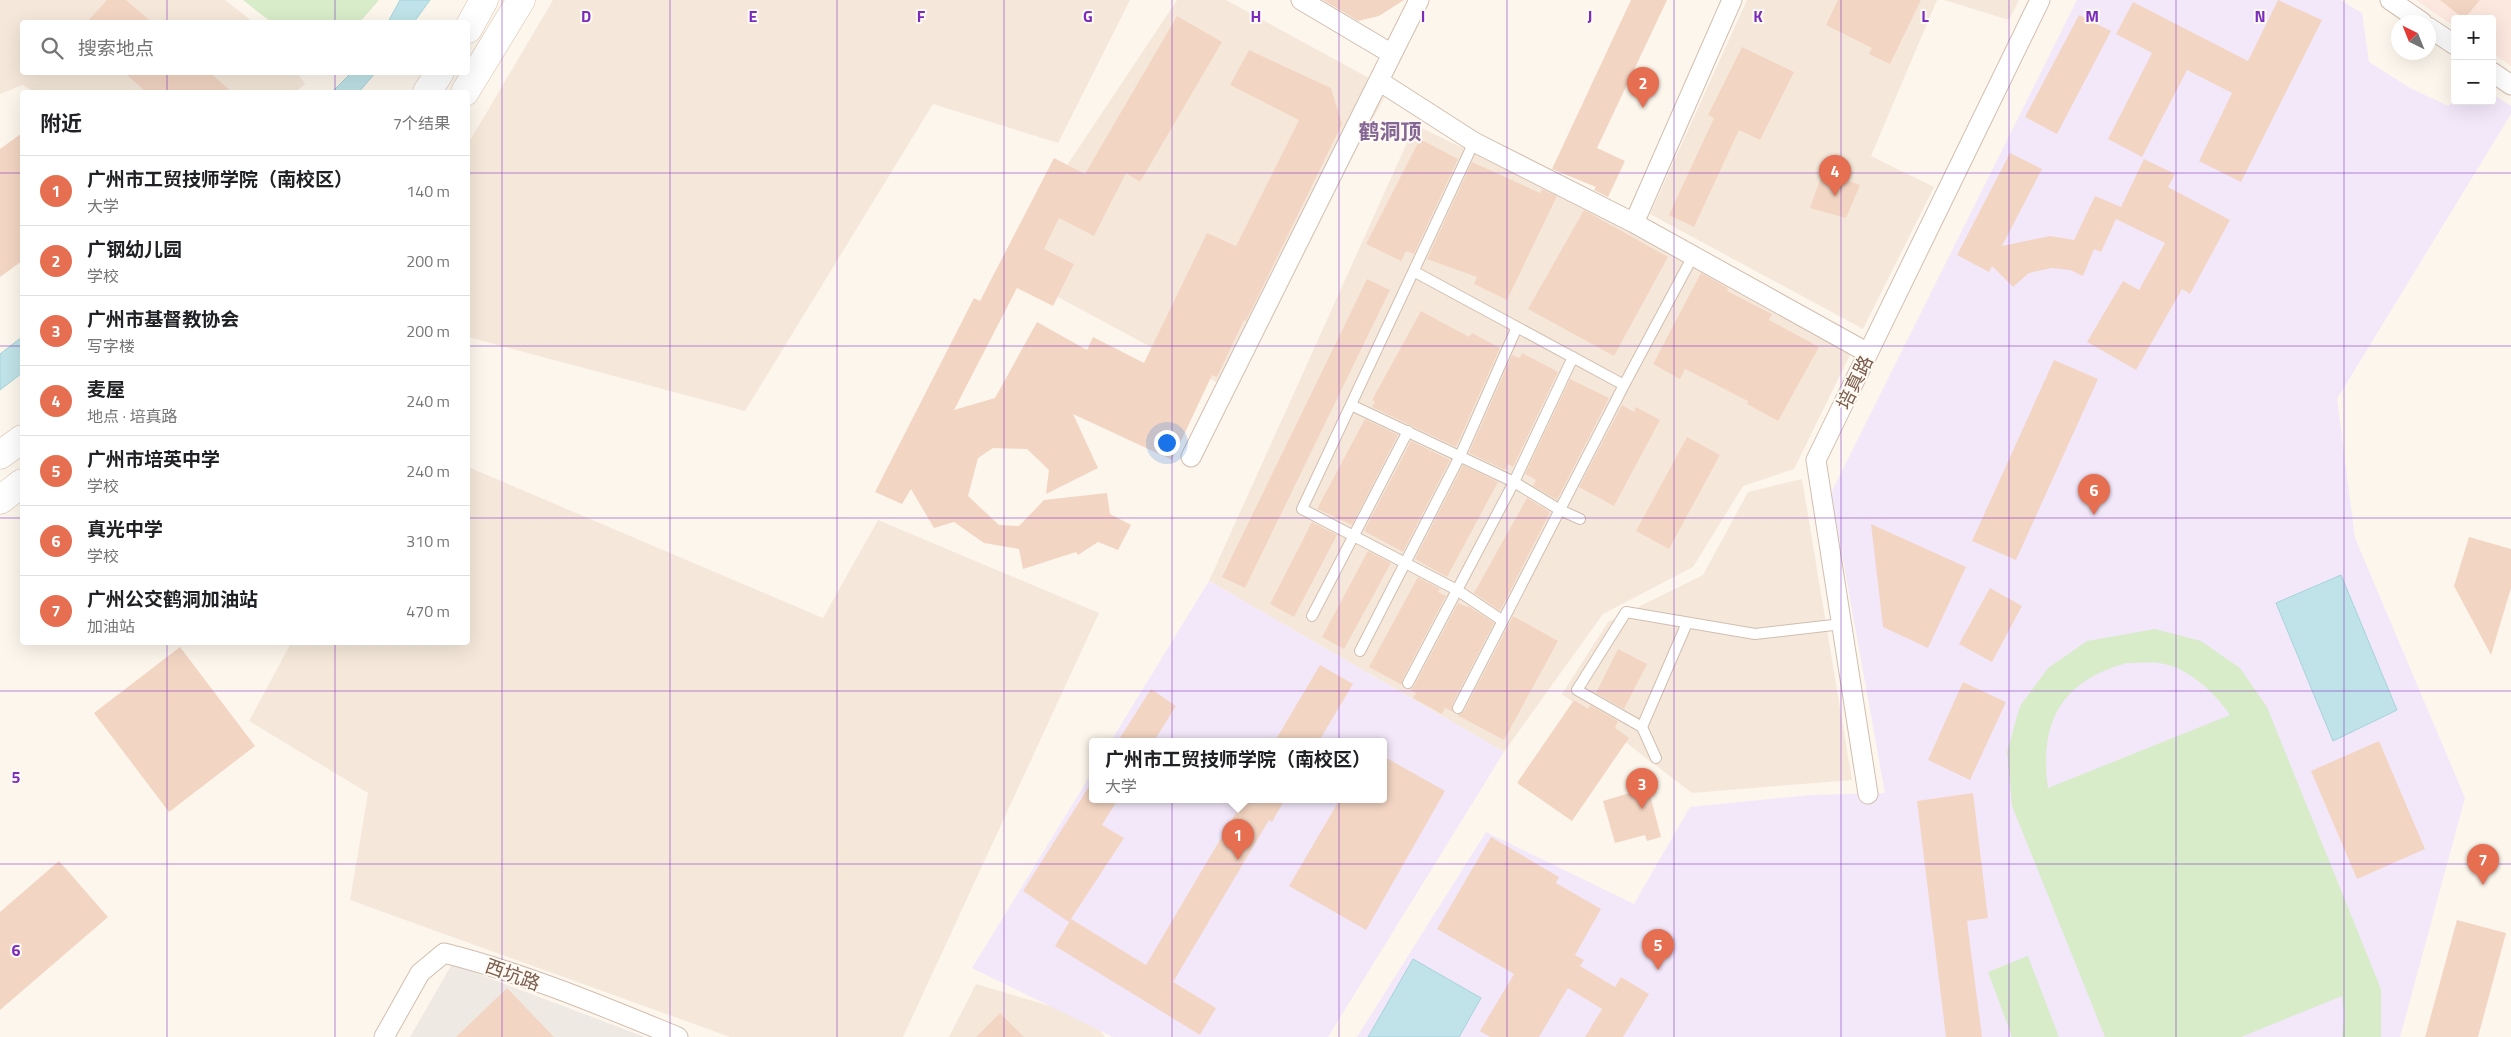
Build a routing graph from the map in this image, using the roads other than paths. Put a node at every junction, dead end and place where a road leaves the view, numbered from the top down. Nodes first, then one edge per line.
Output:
1 (484, 0) edge
2 (521, 0) edge
3 (1301, 0) edge
4 (1419, 0) edge
5 (1732, 0) edge
6 (2040, 0) edge
7 (2390, 0) edge
8 (2412, 15) edge
9 (470, 25) edge
10 (2436, 33) edge
11 (2451, 43) edge
12 (1392, 54) junction
13 (438, 75) edge
14 (2496, 75) edge
15 (1379, 81) junction
16 (2511, 85) edge
17 (428, 90) edge
18 (466, 90) edge
19 (1474, 142) junction
20 (1634, 223) junction
21 (1693, 256) junction
22 (1415, 272) junction
23 (1517, 327) junction
24 (1868, 353) junction
25 (1573, 357) junction
26 (1624, 385) junction
27 (1351, 405) junction
28 (1408, 431) junction
29 (20, 440) edge
30 (0, 455) edge
31 (1460, 456) junction
32 (1191, 457) dead end
33 (1514, 482) junction
34 (20, 485) edge
35 (0, 500) edge
36 (1560, 510) junction
37 (1580, 519) dead end
38 (1356, 536) junction
39 (1406, 562) junction
40 (1457, 590) junction
41 (1312, 616) dead end
42 (1503, 621) junction
43 (1687, 623) junction
44 (1842, 624) junction
45 (1360, 651) dead end
46 (1408, 683) dead end
47 (1458, 708) dead end
48 (1642, 727) junction
49 (1656, 758) dead end
50 (1868, 794) dead end
51 (384, 1037) edge
52 (678, 1037) edge

1 - 9 main road
2 - 18 main road
3 - 12 street
4 - 12 street
5 - 20 street
6 - 24 street, 培真路
7 - 8 street
10 - 11 street
12 - 15 street
13 - 17 main road
14 - 16 street
15 - 19 street
15 - 32 street
19 - 20 street
19 - 22 lane
20 - 21 street
21 - 24 street
21 - 26 lane
22 - 23 lane
22 - 27 lane
23 - 25 lane
23 - 31 lane
24 - 44 street, 培真路
25 - 26 lane
25 - 33 lane
26 - 36 lane
27 - 28 lane
27 - 38 lane
28 - 31 lane
28 - 38 lane
29 - 30 main road
31 - 33 lane
31 - 39 lane
33 - 36 lane
33 - 40 lane
34 - 35 main road
36 - 37 lane
36 - 42 lane
38 - 39 lane
38 - 41 lane
39 - 40 lane
39 - 45 lane
40 - 42 lane
40 - 46 lane
42 - 47 lane
43 - 44 lane
43 - 48 lane
43 - 48 lane
44 - 50 street, 培真路
48 - 49 lane
51 - 52 street, 西坑路

